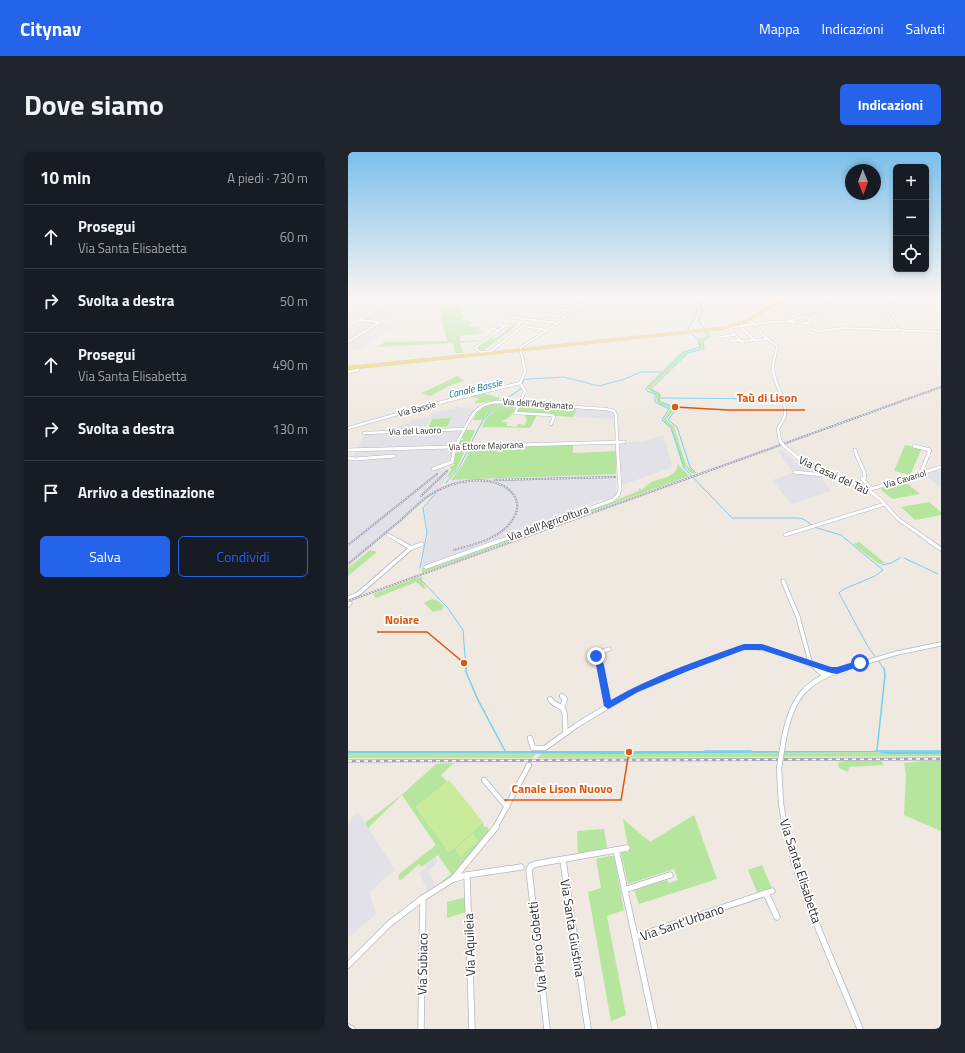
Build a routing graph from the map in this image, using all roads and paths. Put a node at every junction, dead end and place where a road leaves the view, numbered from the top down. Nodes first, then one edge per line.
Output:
1 (489, 338) edge
2 (508, 338) edge
3 (536, 338) edge
4 (629, 338) edge
5 (738, 338) edge
6 (768, 339) joint
7 (754, 340) joint
8 (730, 341) dead end
9 (741, 342) junction
10 (520, 349) junction
11 (485, 352) junction
12 (348, 370) edge
13 (358, 370) dead end
14 (520, 383) junction
15 (520, 403) junction
16 (550, 424) dead end
17 (348, 428) edge
18 (465, 429) junction
19 (364, 433) dead end
20 (617, 442) junction
21 (624, 442) dead end
22 (914, 446) dead end
23 (454, 447) junction
24 (348, 450) edge
25 (354, 450) junction
26 (856, 450) dead end
27 (394, 456) dead end
28 (348, 458) edge
29 (941, 467) edge
30 (433, 469) dead end
31 (795, 472) dead end
32 (834, 475) junction
33 (920, 475) junction
34 (870, 489) junction
35 (885, 504) junction
36 (388, 535) dead end
37 (784, 535) dead end
38 (422, 544) dead end
39 (411, 548) junction
40 (941, 548) edge
41 (426, 567) dead end
42 (783, 581) dead end
43 (348, 598) edge
44 (941, 644) edge
45 (609, 649) dead end
46 (812, 665) junction
47 (822, 668) junction
48 (818, 671) junction
49 (837, 671) junction
50 (825, 675) junction
51 (818, 678) junction
52 (562, 696) dead end
53 (550, 698) dead end
54 (608, 706) junction
55 (562, 708) junction
56 (566, 732) junction
57 (530, 738) dead end
58 (529, 764) dead end
59 (484, 780) dead end
60 (507, 807) junction
61 (626, 848) dead end
62 (616, 850) junction
63 (562, 860) junction
64 (521, 867) dead end
65 (467, 875) junction
66 (670, 875) dead end
67 (453, 879) junction
68 (624, 890) junction
69 (423, 898) junction
70 (777, 917) dead end
71 (635, 937) junction
72 (348, 965) edge
73 (348, 1027) edge
74 (352, 1029) edge
75 (422, 1029) edge
76 (472, 1029) edge
77 (547, 1029) edge
78 (588, 1029) edge
79 (654, 1029) edge
80 (860, 1029) edge

1 - 11 street
2 - 11 street
3 - 10 street
4 - 10 main road
5 - 9 street
6 - 7 street
6 - 32 street, Via Casai del Taù, bridge
7 - 9 street
8 - 9 street
10 - 11 main road
10 - 14 street
11 - 12 main road
12 - 13 street
14 - 15 street
14 - 17 street, Via Bassie
15 - 16 street
15 - 18 street, Via dell'Artigianato
15 - 20 street, Via dell'Artigianato
18 - 19 street, Via del Lavoro
18 - 23 street, Via dell'Artigianato
20 - 21 street, Via Ettore Majorana
20 - 23 street, Via Ettore Majorana
20 - 41 street, Via dell'Agricoltura
22 - 33 street
23 - 25 street, Via Ettore Majorana
23 - 30 street, Via dell'Artigianato
24 - 25 street, Via Ettore Majorana
25 - 28 street
26 - 34 street
27 - 28 street
29 - 33 street, Via Cavariol
31 - 32 street
32 - 34 street, Via Casai del Taù
33 - 34 street, Via Cavariol
34 - 35 street, Via Casai del Taù
35 - 37 street
35 - 40 street, Via Casai del Taù
36 - 39 street
38 - 39 street
39 - 43 street
42 - 46 street
44 - 49 street, Via Santa Elisabetta
45 - 54 street
46 - 47 street
46 - 48 street
46 - 54 street
47 - 49 street
47 - 50 street
48 - 50 street
48 - 51 street
49 - 50 street, Via Santa Elisabetta
50 - 51 street, Via Santa Elisabetta
51 - 80 street, Via Santa Elisabetta, bridge
52 - 55 street
53 - 55 street
54 - 56 street
55 - 56 street
56 - 57 street
58 - 60 street
59 - 60 street
60 - 67 street
61 - 62 street
62 - 63 street
62 - 68 street
63 - 77 street, Via Piero Gobetti
63 - 78 street, Via Santa Giustina
64 - 65 street
65 - 67 street
65 - 76 street, Via Aquileia
66 - 68 street
67 - 69 street
68 - 71 street
69 - 72 street
69 - 75 street, Via Subiaco
70 - 71 street, Via Sant'Urbano
71 - 79 street, Via Sant'Urbano
73 - 74 street

